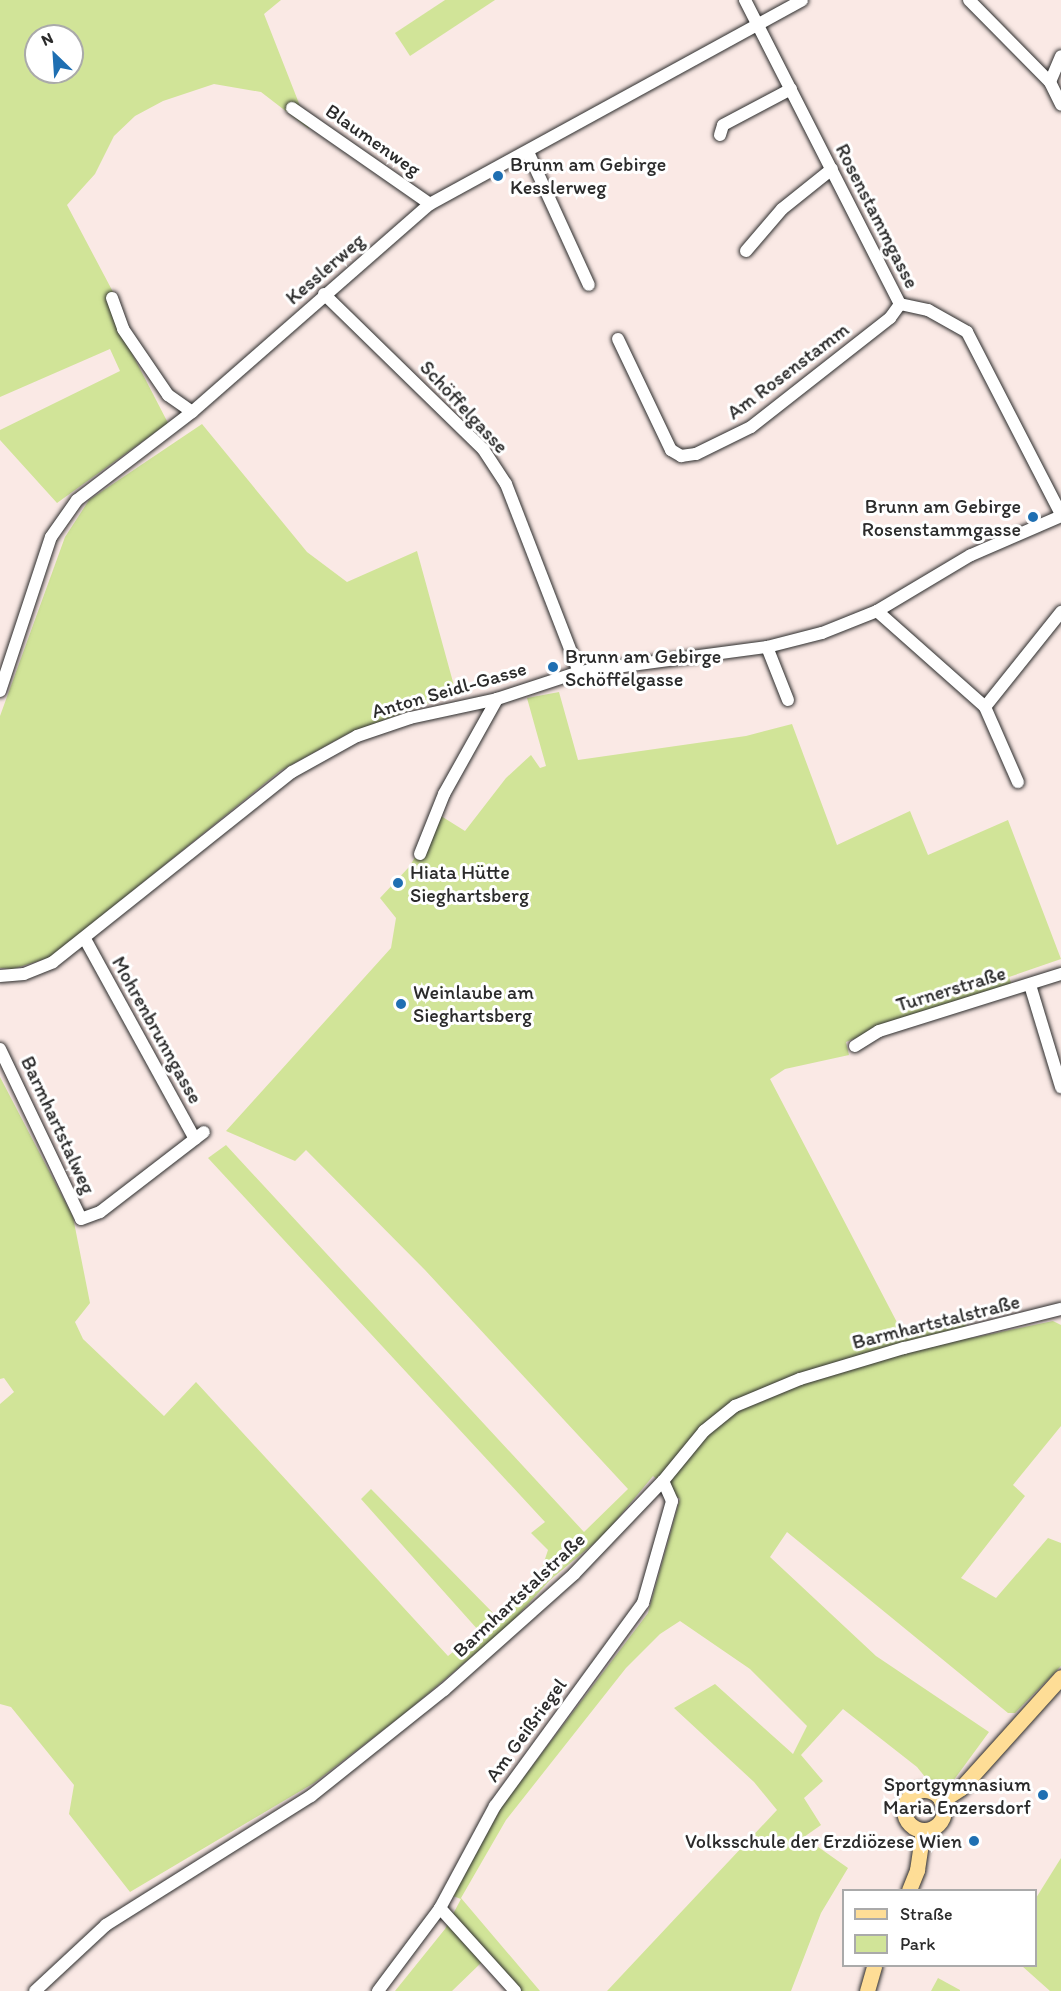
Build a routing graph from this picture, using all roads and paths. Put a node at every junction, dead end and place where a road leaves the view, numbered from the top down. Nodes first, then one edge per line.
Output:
1 (745, 0) edge
2 (802, 0) edge
3 (969, 0) edge
4 (759, 26) junction
5 (1061, 56) edge
6 (1050, 82) junction
7 (791, 89) junction
8 (1061, 105) edge
9 (292, 108) dead end
10 (720, 135) dead end
11 (528, 152) junction
12 (832, 169) junction
13 (430, 204) junction
14 (746, 251) dead end
15 (590, 285) dead end
16 (324, 294) junction
17 (112, 298) dead end
18 (900, 304) junction
19 (618, 339) dead end
20 (192, 412) junction
21 (1061, 515) edge
22 (877, 610) junction
23 (1061, 612) edge
24 (767, 647) junction
25 (579, 672) junction
26 (0, 691) edge
27 (496, 699) junction
28 (788, 700) dead end
29 (985, 707) junction
30 (1018, 782) dead end
31 (420, 854) dead end
32 (85, 939) junction
33 (1061, 974) edge
34 (0, 976) edge
35 (1030, 985) junction
36 (855, 1046) dead end
37 (0, 1049) edge
38 (1061, 1087) edge
39 (81, 1219) joint
40 (1061, 1309) edge
41 (663, 1481) junction
42 (1061, 1677) edge
43 (941, 1801) junction
44 (923, 1830) junction
45 (909, 1889) edge
46 (440, 1908) junction
47 (873, 1967) edge
48 (35, 1991) edge
49 (378, 1991) edge
50 (515, 1991) edge
51 (867, 1991) edge

1 - 4 street, Rosenstammgasse
2 - 4 street, Kesslerweg
3 - 6 street
4 - 7 street, Rosenstammgasse
4 - 11 street, Kesslerweg
5 - 6 street
6 - 8 street
7 - 10 street
7 - 12 street, Rosenstammgasse
9 - 13 street, Blaumenweg
11 - 13 street, Kesslerweg
11 - 15 street
12 - 14 street
12 - 18 street, Rosenstammgasse
13 - 16 street, Kesslerweg
16 - 20 street, Kesslerweg
16 - 25 street, Schöffelgasse
17 - 20 street
18 - 19 street, Am Rosenstamm
18 - 21 street, Rosenstammgasse
20 - 26 street, Kesslerweg
21 - 22 street, Anton Seidl-Gasse
22 - 24 street, Anton Seidl-Gasse
22 - 29 street
23 - 29 street
24 - 25 street, Anton Seidl-Gasse
24 - 28 street
25 - 27 street, Anton Seidl-Gasse
27 - 31 street
27 - 32 street, Anton Seidl-Gasse
29 - 30 street
32 - 34 street, Anton Seidl-Gasse
32 - 39 street, Mohrenbrunngasse
33 - 35 street, Turnerstraße
35 - 36 street, Turnerstraße
35 - 38 street
37 - 39 street, Barmhartstalweg
40 - 41 street, Barmhartstalstraße
41 - 46 street, Am Geißriegel
41 - 48 street, Barmhartstalstraße
42 - 43 main road
43 - 44 main road
43 - 44 main road
44 - 45 main road
46 - 49 street, Am Geißriegel
46 - 50 street
47 - 51 main road

